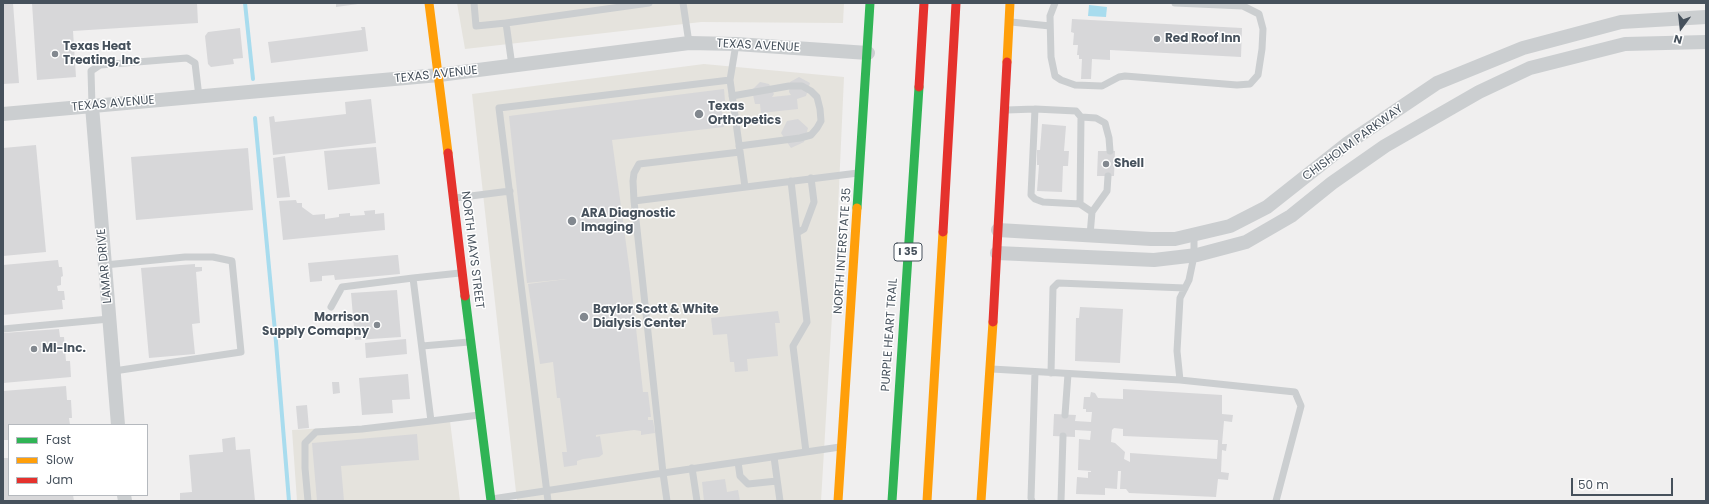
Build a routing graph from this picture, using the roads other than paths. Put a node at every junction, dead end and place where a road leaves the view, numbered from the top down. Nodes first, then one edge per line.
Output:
1 (428, 3) edge
2 (474, 3) edge
3 (649, 3) edge
4 (683, 3) edge
5 (870, 3) edge
6 (924, 3) edge
7 (956, 3) edge
8 (1010, 3) edge
9 (1055, 3) edge
10 (1175, 3) edge
11 (1706, 17) edge
12 (1009, 22) junction
13 (506, 24) junction
14 (1050, 26) junction
15 (1706, 42) edge
16 (689, 43) junction
17 (736, 44) junction
18 (868, 53) junction
19 (512, 66) junction
20 (438, 75) junction
21 (730, 80) junction
22 (732, 96) junction
23 (199, 97) junction
24 (92, 106) junction
25 (1035, 109) junction
26 (1004, 110) junction
27 (3, 114) edge
28 (1081, 117) junction
29 (740, 149) junction
30 (1110, 151) dead end
31 (860, 172) junction
32 (1108, 176) dead end
33 (811, 178) junction
34 (791, 181) junction
35 (745, 187) junction
36 (510, 191) junction
37 (453, 199) junction
38 (634, 201) junction
39 (1080, 204) junction
40 (1092, 212) junction
41 (998, 230) junction
42 (797, 233) junction
43 (1090, 235) junction
44 (1194, 235) junction
45 (997, 253) junction
46 (1194, 256) junction
47 (1089, 257) junction
48 (105, 265) junction
49 (463, 272) junction
50 (413, 278) junction
51 (1185, 288) junction
52 (331, 307) dead end
53 (109, 319) junction
54 (3, 329) edge
55 (472, 341) junction
56 (422, 346) junction
57 (990, 369) junction
58 (114, 371) junction
59 (1035, 372) junction
60 (1051, 372) junction
61 (1068, 374) junction
62 (1180, 380) junction
63 (480, 414) junction
64 (1065, 415) dead end
65 (431, 421) junction
66 (118, 424) edge
67 (1063, 436) dead end
68 (841, 447) junction
69 (806, 452) junction
70 (774, 457) junction
71 (738, 462) junction
72 (692, 468) junction
73 (663, 473) junction
74 (777, 481) junction
75 (547, 491) junction
76 (491, 500) edge
77 (308, 501) edge
78 (548, 501) edge
79 (667, 501) edge
80 (697, 501) edge
81 (780, 501) edge
82 (838, 501) edge
83 (892, 501) edge
84 (927, 501) edge
85 (981, 501) edge
86 (1032, 501) edge
87 (1061, 501) edge
88 (1276, 501) edge

1 - 20 main road, NORTH MAYS STREET
2 - 13 lane
3 - 13 lane
4 - 16 lane
5 - 18 main road, NORTH INTERSTATE 35
6 - 83 main road, PURPLE HEART TRAIL / I 35
7 - 84 main road
8 - 12 main road
9 - 14 lane
10 - 14 lane
11 - 44 street, CHISHOLM PARKWAY
12 - 14 lane
12 - 26 main road
13 - 19 lane
15 - 46 street, CHISHOLM PARKWAY
16 - 17 street, TEXAS AVENUE
16 - 19 street, TEXAS AVENUE
17 - 18 street, TEXAS AVENUE
17 - 21 lane
18 - 31 main road, NORTH INTERSTATE 35
19 - 20 street, TEXAS AVENUE
20 - 23 street, TEXAS AVENUE
20 - 37 main road, NORTH MAYS STREET
21 - 22 lane
21 - 36 lane
22 - 29 lane
22 - 29 lane
23 - 24 street, TEXAS AVENUE
23 - 24 lane
24 - 27 street, TEXAS AVENUE
24 - 48 street, LAMAR DRIVE
25 - 26 lane
25 - 28 lane
25 - 39 lane
26 - 41 main road
28 - 30 lane
28 - 39 lane
29 - 35 lane
29 - 38 lane
31 - 33 lane
31 - 68 main road, NORTH INTERSTATE 35
32 - 40 lane
33 - 34 lane
33 - 42 lane
34 - 35 lane
34 - 42 lane
35 - 38 lane
36 - 37 lane
36 - 75 lane
37 - 49 main road, NORTH MAYS STREET
38 - 73 lane
39 - 40 lane
40 - 43 lane
41 - 43 street, CHISHOLM PARKWAY
41 - 45 main road
42 - 69 lane
43 - 44 street, CHISHOLM PARKWAY
43 - 47 street
44 - 46 lane
45 - 47 street, CHISHOLM PARKWAY
45 - 57 main road
46 - 47 street, CHISHOLM PARKWAY
46 - 51 lane
48 - 53 street, LAMAR DRIVE
48 - 58 lane
49 - 50 lane
49 - 55 main road, NORTH MAYS STREET
50 - 52 lane
50 - 56 lane
51 - 60 lane
51 - 62 lane
53 - 54 lane
53 - 58 street, LAMAR DRIVE
55 - 56 lane
55 - 63 main road, NORTH MAYS STREET
56 - 65 lane
57 - 59 lane
57 - 85 main road
58 - 66 street, LAMAR DRIVE
59 - 60 lane
59 - 86 lane
60 - 61 lane
61 - 62 lane
61 - 64 lane
62 - 88 lane
63 - 65 lane
63 - 76 main road, NORTH MAYS STREET
65 - 77 lane
67 - 87 lane
68 - 69 lane
68 - 82 main road, NORTH INTERSTATE 35
69 - 70 lane
70 - 71 lane
70 - 74 lane
71 - 72 lane
71 - 74 lane
72 - 73 lane
72 - 80 lane
73 - 75 lane
73 - 79 lane
74 - 81 lane
75 - 76 lane
75 - 78 lane

